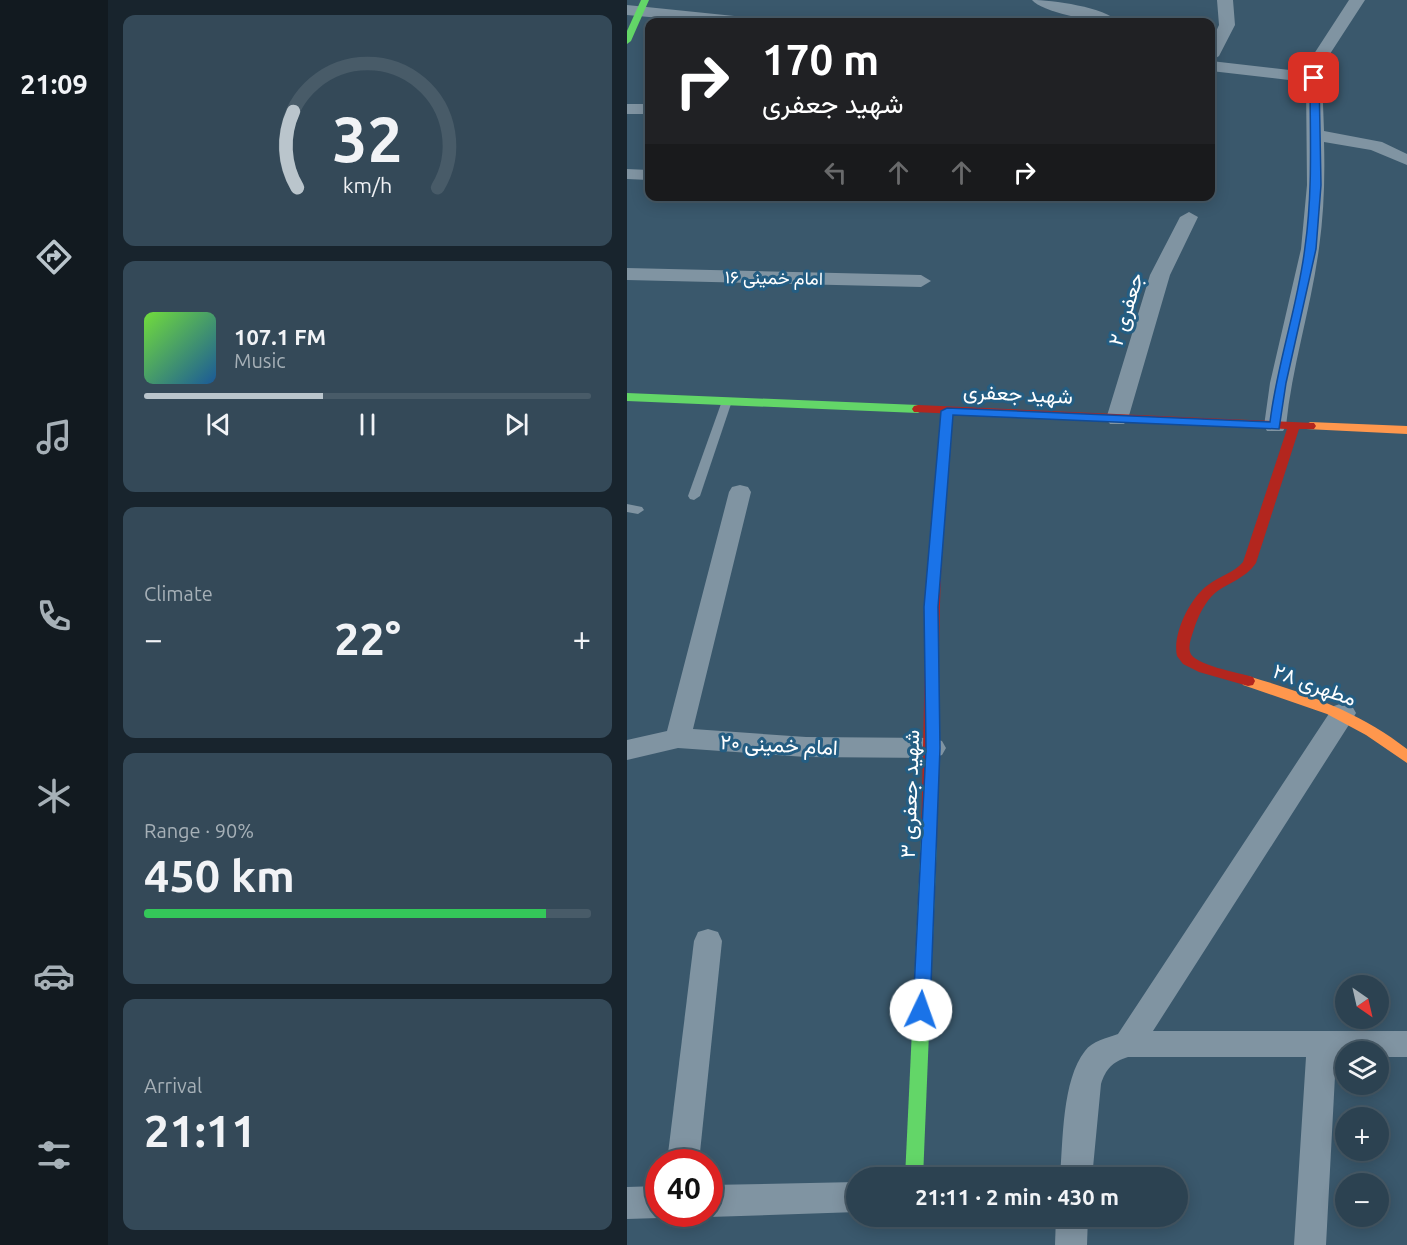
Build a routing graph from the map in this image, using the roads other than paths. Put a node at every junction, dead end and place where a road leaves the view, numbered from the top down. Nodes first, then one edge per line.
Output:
1 (1040, 0) edge
2 (1225, 0) edge
3 (1357, 0) edge
4 (637, 7) edge
5 (715, 18) edge
6 (1104, 18) edge
7 (627, 42) edge
8 (1215, 46) edge
9 (1215, 66) edge
10 (1314, 78) junction
11 (627, 109) edge
12 (645, 109) edge
13 (1315, 135) junction
14 (1407, 160) edge
15 (627, 174) edge
16 (645, 175) edge
17 (1189, 217) dead end
18 (627, 274) edge
19 (921, 280) dead end
20 (627, 397) edge
21 (727, 401) junction
22 (947, 411) junction
23 (1117, 419) junction
24 (1285, 426) junction
25 (1407, 430) edge
26 (740, 492) dead end
27 (694, 496) dead end
28 (1343, 713) junction
29 (678, 738) junction
30 (933, 748) junction
31 (627, 750) edge
32 (1407, 757) edge
33 (708, 941) dead end
34 (1128, 1044) junction
35 (1322, 1044) junction
36 (1407, 1044) edge
37 (684, 1149) edge
38 (914, 1167) edge
39 (1076, 1167) edge
40 (846, 1197) edge
41 (723, 1201) edge
42 (645, 1202) edge
43 (627, 1203) edge
44 (1072, 1227) edge
45 (1071, 1245) edge
46 (1310, 1245) edge

1 - 6 street
2 - 8 street
3 - 10 street
4 - 5 street
4 - 7 street
9 - 10 street
10 - 13 street
11 - 12 street
13 - 14 street
13 - 24 street
15 - 16 street
17 - 23 street, جعفری ۲
18 - 19 street, امام خمینی ۱۶
20 - 21 street, شهید جعفری
21 - 22 street, شهید جعفری
21 - 27 lane
22 - 23 street, شهید جعفری
22 - 30 street, شهید جعفری ۳
23 - 24 street, شهید جعفری
24 - 25 street, شهید جعفری
24 - 28 street, مطهری ۲۸
26 - 29 street
28 - 32 street, مطهری ۲۸
28 - 34 street
29 - 30 street, امام خمینی ۲۰
29 - 31 street, امام خمینی ۲۰
30 - 38 street, شهید جعفری ۳
33 - 37 street
34 - 35 street
34 - 39 street
35 - 36 street
35 - 46 street
40 - 41 street
42 - 43 street
44 - 45 street

